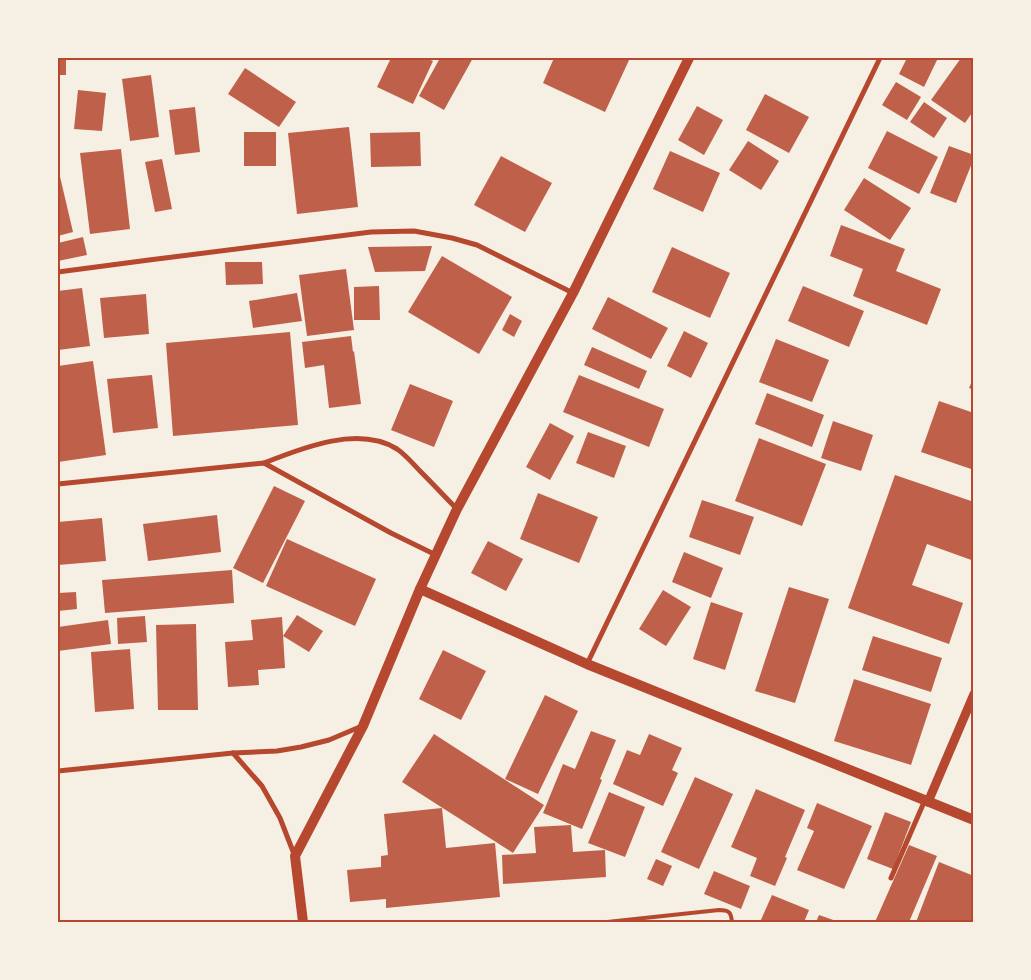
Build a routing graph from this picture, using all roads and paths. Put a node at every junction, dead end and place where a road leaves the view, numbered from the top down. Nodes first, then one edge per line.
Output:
1 (688, 58) edge
2 (880, 58) edge
3 (58, 272) edge
4 (573, 294) junction
5 (264, 463) junction
6 (58, 484) edge
7 (457, 509) junction
8 (436, 555) junction
9 (420, 589) junction
10 (587, 664) junction
11 (974, 694) edge
12 (363, 726) junction
13 (233, 753) junction
14 (58, 771) edge
15 (926, 801) junction
16 (974, 820) edge
17 (295, 856) junction
18 (891, 878) dead end
19 (303, 922) edge
20 (609, 922) edge
21 (732, 922) edge

1 - 4 main road
2 - 10 street
3 - 4 street
4 - 7 main road
5 - 6 street
5 - 7 street
5 - 8 street
7 - 8 main road
8 - 9 main road
9 - 10 main road
9 - 12 main road
10 - 15 main road
11 - 15 street
12 - 13 street
12 - 17 main road
13 - 14 street
13 - 17 street
15 - 16 main road
15 - 18 street
17 - 19 main road
20 - 21 lane

